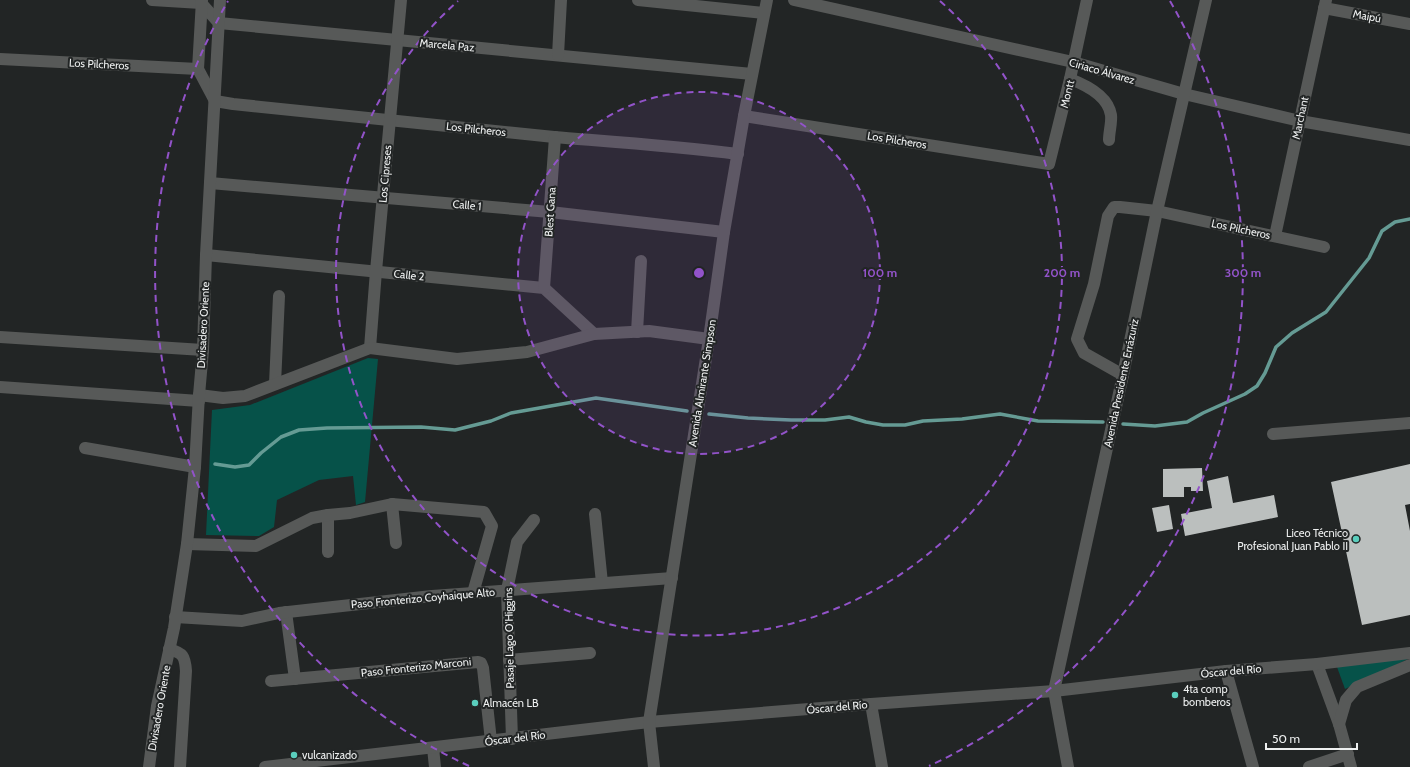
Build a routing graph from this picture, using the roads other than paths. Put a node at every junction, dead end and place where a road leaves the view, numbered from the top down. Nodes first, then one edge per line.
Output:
1 (152, 0) edge
2 (220, 0) edge
3 (401, 0) edge
4 (561, 0) edge
5 (638, 0) edge
6 (767, 0) edge
7 (794, 0) edge
8 (1088, 0) edge
9 (1206, 0) edge
10 (201, 2) edge
11 (1325, 4) edge
12 (764, 13) junction
13 (219, 23) junction
14 (1410, 24) edge
15 (397, 40) junction
16 (558, 55) junction
17 (0, 59) edge
18 (1074, 62) junction
19 (198, 69) junction
20 (752, 74) junction
21 (1070, 79) junction
22 (1184, 94) junction
23 (214, 101) junction
24 (744, 116) junction
25 (390, 120) junction
26 (1300, 121) junction
27 (555, 137) junction
28 (1109, 140) dead end
29 (1410, 140) edge
30 (738, 154) junction
31 (1049, 164) joint
32 (210, 184) junction
33 (382, 198) junction
34 (1157, 211) junction
35 (550, 212) junction
36 (724, 232) junction
37 (1275, 236) junction
38 (1324, 247) dead end
39 (206, 255) junction
40 (641, 262) dead end
41 (376, 271) junction
42 (544, 288) junction
43 (279, 296) dead end
44 (637, 332) junction
45 (594, 334) junction
46 (0, 336) edge
47 (709, 339) junction
48 (370, 348) junction
49 (203, 350) junction
50 (1123, 375) junction
51 (275, 384) junction
52 (0, 387) edge
53 (199, 398) junction
54 (1410, 423) edge
55 (1273, 434) dead end
56 (85, 448) dead end
57 (195, 467) junction
58 (392, 504) junction
59 (595, 514) dead end
60 (328, 515) junction
61 (534, 520) dead end
62 (396, 543) dead end
63 (187, 544) junction
64 (328, 552) dead end
65 (672, 578) junction
66 (602, 583) junction
67 (507, 590) junction
68 (473, 593) junction
69 (286, 612) junction
70 (176, 617) junction
71 (169, 649) junction
72 (590, 653) dead end
73 (1410, 653) edge
74 (509, 660) junction
75 (1317, 664) junction
76 (1410, 665) edge
77 (1226, 671) junction
78 (294, 679) junction
79 (271, 682) dead end
80 (1054, 691) junction
81 (871, 704) junction
82 (648, 722) junction
83 (1339, 724) junction
84 (512, 739) junction
85 (491, 741) junction
86 (433, 748) junction
87 (1348, 754) junction
88 (149, 767) edge
89 (180, 767) edge
90 (264, 767) edge
91 (435, 767) edge
92 (654, 767) edge
93 (882, 767) edge
94 (1068, 767) edge
95 (1253, 767) edge
96 (1309, 767) edge
97 (1351, 767) edge

1 - 10 street
2 - 13 street, Divisadero Oriente
3 - 15 street, Los Cipreses
4 - 16 street
5 - 12 street
6 - 12 street, Avenida Almirante Simpson
7 - 18 street, Ciriaco Álvarez
8 - 18 street, Montt
9 - 22 street, Avenida Presidente Errázuriz
10 - 13 street
10 - 19 street
11 - 14 street, Maipú
11 - 26 street, Marchant
12 - 20 street, Avenida Almirante Simpson
13 - 15 street, Marcela Paz
13 - 23 street, Divisadero Oriente
15 - 16 street, Marcela Paz
15 - 25 street, Los Cipreses
16 - 20 street, Marcela Paz
17 - 19 street, Los Pilcheros
18 - 21 street, Montt
18 - 22 street, Ciriaco Álvarez
19 - 23 street
20 - 24 street, Avenida Almirante Simpson
21 - 28 street
21 - 31 street, Montt
22 - 26 street, Ciriaco Álvarez
22 - 34 street, Avenida Presidente Errázuriz
23 - 25 street, Los Pilcheros
23 - 32 street, Divisadero Oriente
24 - 30 street, Avenida Almirante Simpson
24 - 31 street, Los Pilcheros
25 - 27 street, Los Pilcheros
25 - 33 street, Los Cipreses
26 - 29 street, Ciriaco Álvarez
26 - 37 street, Marchant
27 - 30 street, Los Pilcheros
27 - 35 street, Blest Gana
30 - 36 street, Avenida Almirante Simpson
32 - 33 street, Calle 1
32 - 39 street, Divisadero Oriente
33 - 35 street, Calle 1
33 - 41 street, Los Cipreses
34 - 37 street, Los Pilcheros
34 - 50 street, Avenida Presidente Errázuriz
34 - 50 street, Los Pilcheros
35 - 36 street, Calle 1
35 - 42 street, Blest Gana
36 - 47 street, Avenida Almirante Simpson
37 - 38 street, Los Pilcheros
39 - 41 street, Calle 2
39 - 49 street, Divisadero Oriente
40 - 44 street
41 - 42 street, Calle 2
41 - 48 street, Los Cipreses
42 - 45 street
43 - 51 street
44 - 45 street
44 - 47 street
45 - 48 street
46 - 49 street
47 - 65 street, Avenida Almirante Simpson
48 - 51 street
49 - 53 street, Divisadero Oriente
50 - 80 street, Avenida Presidente Errázuriz
51 - 53 street
52 - 53 street
53 - 57 street, Divisadero Oriente
54 - 55 street
56 - 57 street
57 - 63 street, Divisadero Oriente
58 - 60 street
58 - 62 street
58 - 68 street
59 - 66 street
60 - 63 street
60 - 64 street
61 - 67 street, Pasaje Lago O'Higgins
63 - 70 street, Divisadero Oriente
65 - 66 street, Paso Fronterizo Coyhaique Alto
65 - 82 street, Avenida Almirante Simpson
66 - 67 street, Paso Fronterizo Coyhaique Alto
67 - 68 street, Paso Fronterizo Coyhaique Alto
67 - 74 street, Pasaje Lago O'Higgins
68 - 69 street, Paso Fronterizo Coyhaique Alto
69 - 70 street, Paso Fronterizo Coyhaique Alto
69 - 78 street
70 - 71 street, Divisadero Oriente
71 - 88 street, Divisadero Oriente
71 - 89 street, Divisadero Oriente
72 - 74 street
73 - 75 street, Óscar del Río
74 - 84 street, Pasaje Lago O'Higgins
75 - 77 street, Óscar del Río
75 - 83 street
76 - 83 street
77 - 80 street, Óscar del Río
77 - 95 street
78 - 79 street, Paso Fronterizo Marconi
78 - 85 street, Paso Fronterizo Marconi
80 - 81 street, Óscar del Río
80 - 94 street, Avenida Presidente Errázuriz
81 - 82 street, Óscar del Río
81 - 93 street
82 - 84 street, Óscar del Río
82 - 92 street, Avenida Almirante Simpson
83 - 87 street
84 - 85 street, Óscar del Río
85 - 86 street, Óscar del Río
86 - 90 street, Óscar del Río
86 - 91 street
87 - 96 street
87 - 97 street

